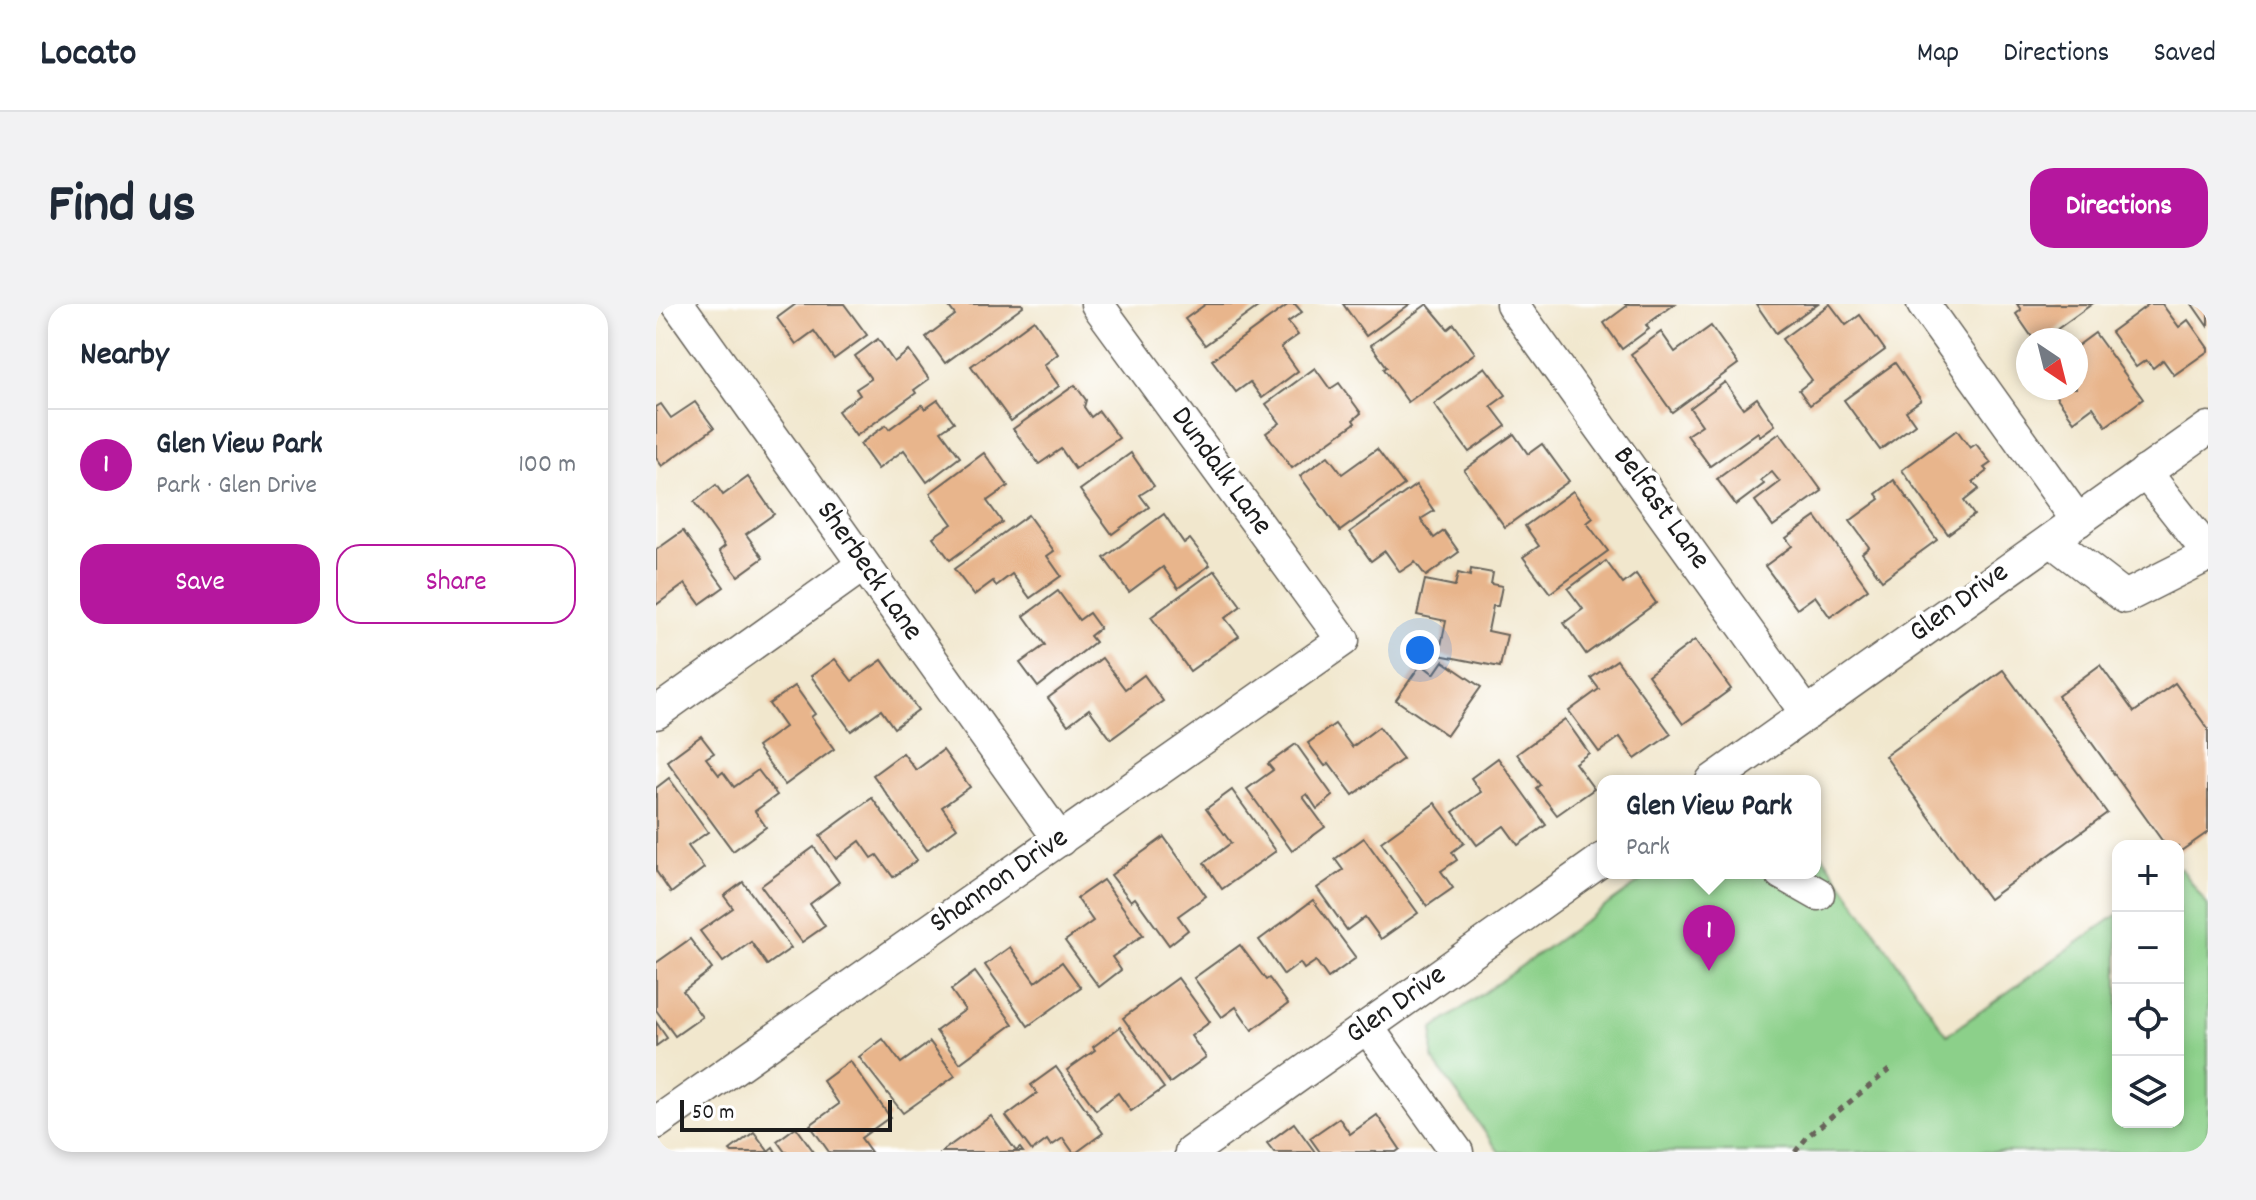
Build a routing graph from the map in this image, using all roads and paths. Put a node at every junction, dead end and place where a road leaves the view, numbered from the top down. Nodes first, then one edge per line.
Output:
1 (678, 304) edge
2 (1097, 304) edge
3 (1512, 304) edge
4 (1923, 304) edge
5 (2208, 428) edge
6 (2145, 472) junction
7 (2078, 521) junction
8 (2051, 540) junction
9 (2208, 553) edge
10 (863, 565) junction
11 (1343, 640) joint
12 (656, 713) edge
13 (1807, 714) junction
14 (1721, 775) edge
15 (1060, 840) junction
16 (1597, 863) edge
17 (1792, 879) edge
18 (1818, 894) dead end
19 (1367, 1027) junction
20 (1889, 1070) dead end
21 (656, 1123) edge
22 (1191, 1152) edge
23 (1457, 1152) edge
24 (1795, 1152) edge

1 - 10 street, Sherbeck Lane
2 - 11 street, Dundalk Lane
3 - 13 street, Belfast Lane
4 - 7 street
5 - 6 street, Glen Drive
6 - 7 street, Glen Drive
6 - 9 street
7 - 8 street, Glen Drive
8 - 9 street
8 - 13 street, Glen Drive
10 - 12 street
10 - 15 street, Sherbeck Lane
11 - 15 street, Shannon Drive
13 - 14 street, Glen Drive
15 - 21 street, Shannon Drive
16 - 19 street, Glen Drive
17 - 18 street
19 - 22 street, Glen Drive
19 - 23 street
20 - 24 path

